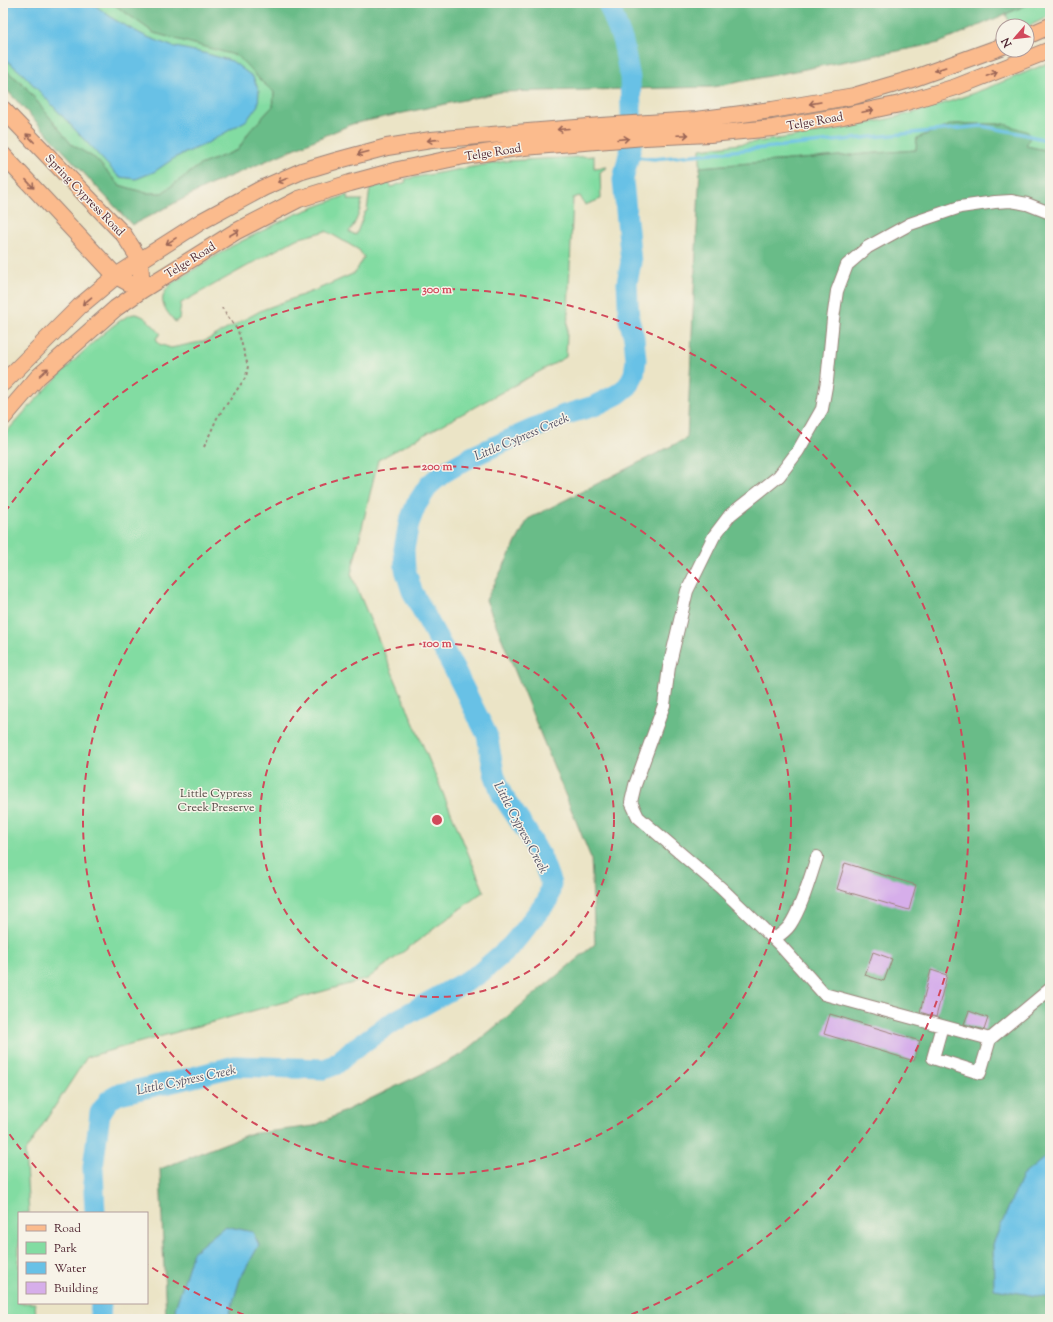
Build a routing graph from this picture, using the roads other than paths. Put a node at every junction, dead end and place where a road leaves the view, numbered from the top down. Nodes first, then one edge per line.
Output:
1 (1050, 26) edge
2 (1035, 33) edge
3 (995, 49) edge
4 (1050, 50) edge
5 (3, 109) edge
6 (644, 130) junction
7 (602, 133) junction
8 (3, 155) edge
9 (1050, 213) edge
10 (140, 260) junction
11 (116, 276) junction
12 (142, 290) junction
13 (3, 383) edge
14 (3, 418) edge
15 (817, 857) dead end
16 (774, 939) junction
17 (1050, 990) edge
18 (942, 1026) junction
19 (990, 1039) junction

1 - 2 main road
3 -> 6 main road, Telge Road
6 -> 4 main road, Telge Road
10 -> 5 main road, Spring Cypress Road
6 - 7 main road, Telge Road
7 -> 10 main road, Telge Road
12 -> 7 main road, Telge Road
8 -> 11 main road
9 - 16 lane
10 - 11 main road, Telge Road
10 - 12 main road, Spring Cypress Road
11 - 12 main road
11 -> 13 main road, Telge Road
14 -> 12 main road, Telge Road
15 - 16 lane
16 - 18 lane
17 - 19 lane
18 - 19 lane
18 - 19 lane

